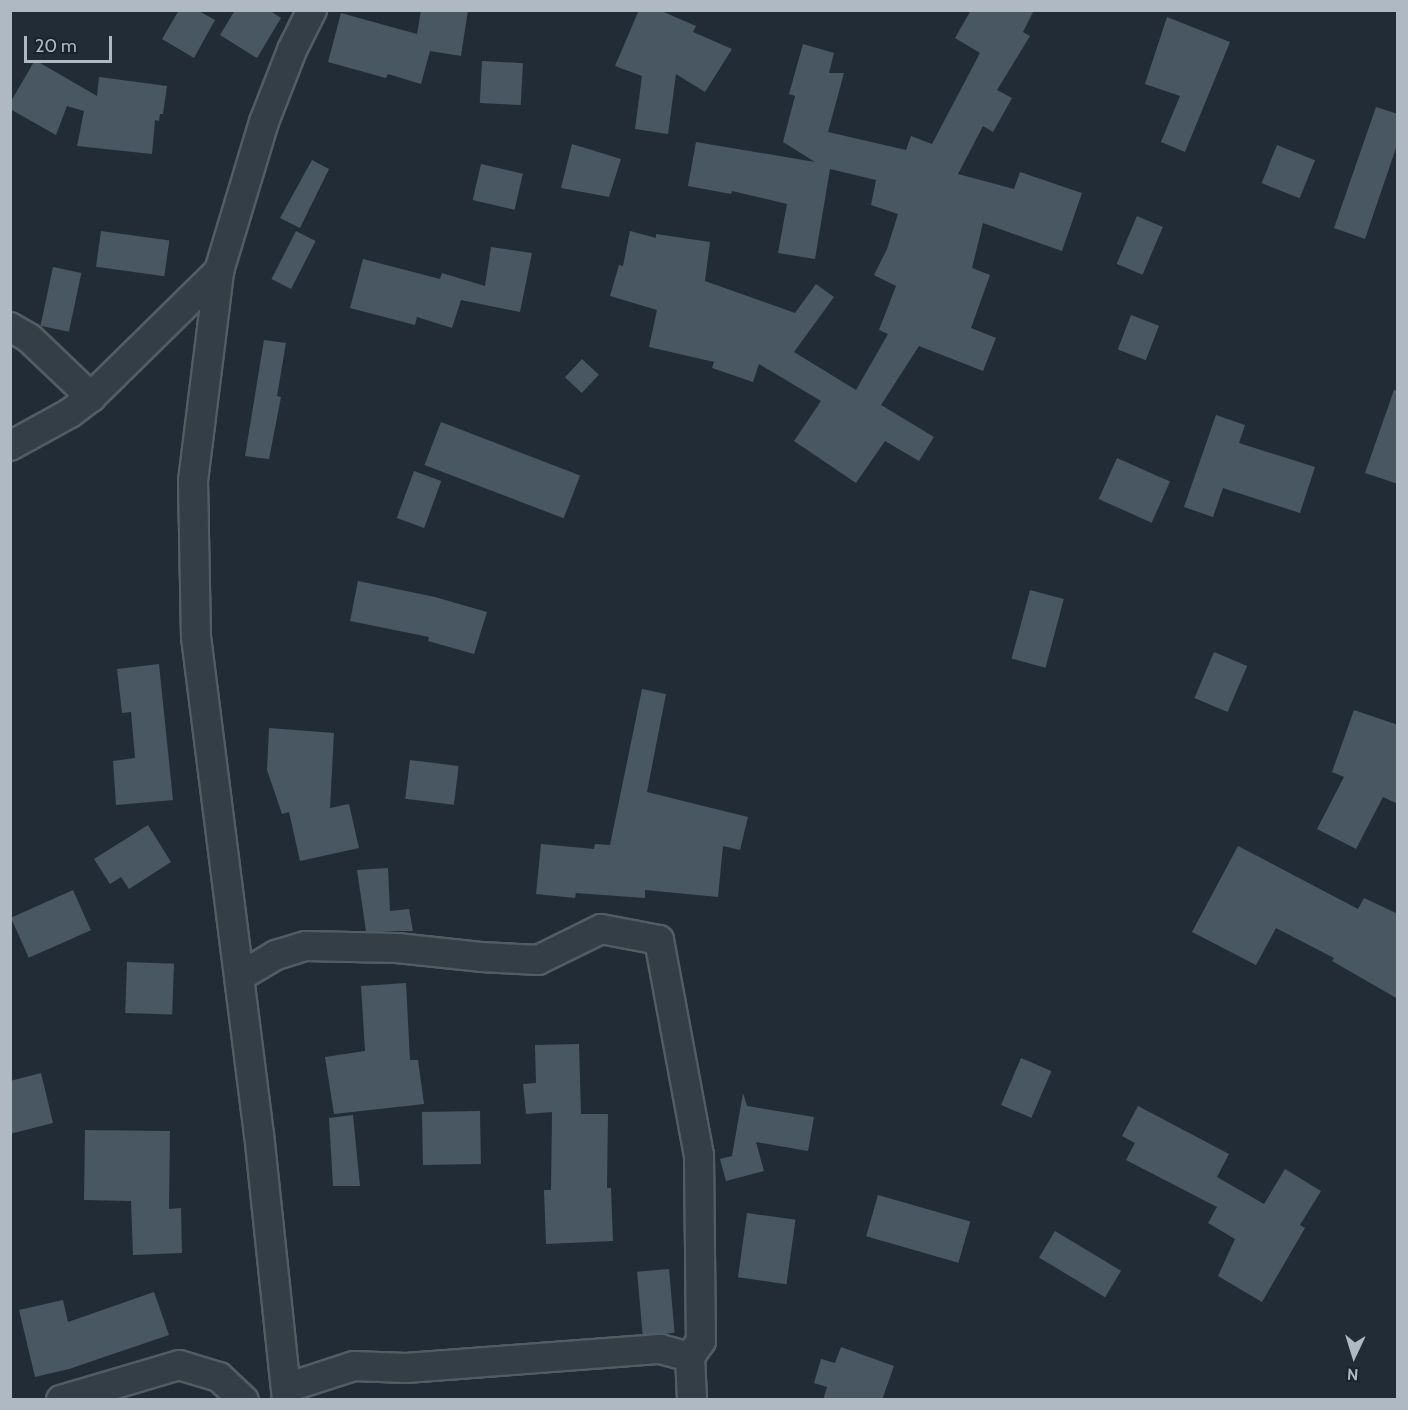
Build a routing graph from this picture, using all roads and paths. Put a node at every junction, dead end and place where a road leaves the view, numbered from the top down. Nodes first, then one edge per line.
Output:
1 (312, 10) edge
2 (219, 271) junction
3 (10, 327) edge
4 (91, 398) junction
5 (10, 446) edge
6 (239, 977) junction
7 (690, 1357) junction
8 (287, 1394) edge
9 (61, 1400) edge
10 (244, 1400) edge
11 (692, 1400) edge

1 - 2 street
2 - 4 street
2 - 6 street
3 - 4 street
4 - 5 street
6 - 7 street
6 - 8 street
7 - 8 street
7 - 11 street
9 - 10 street

